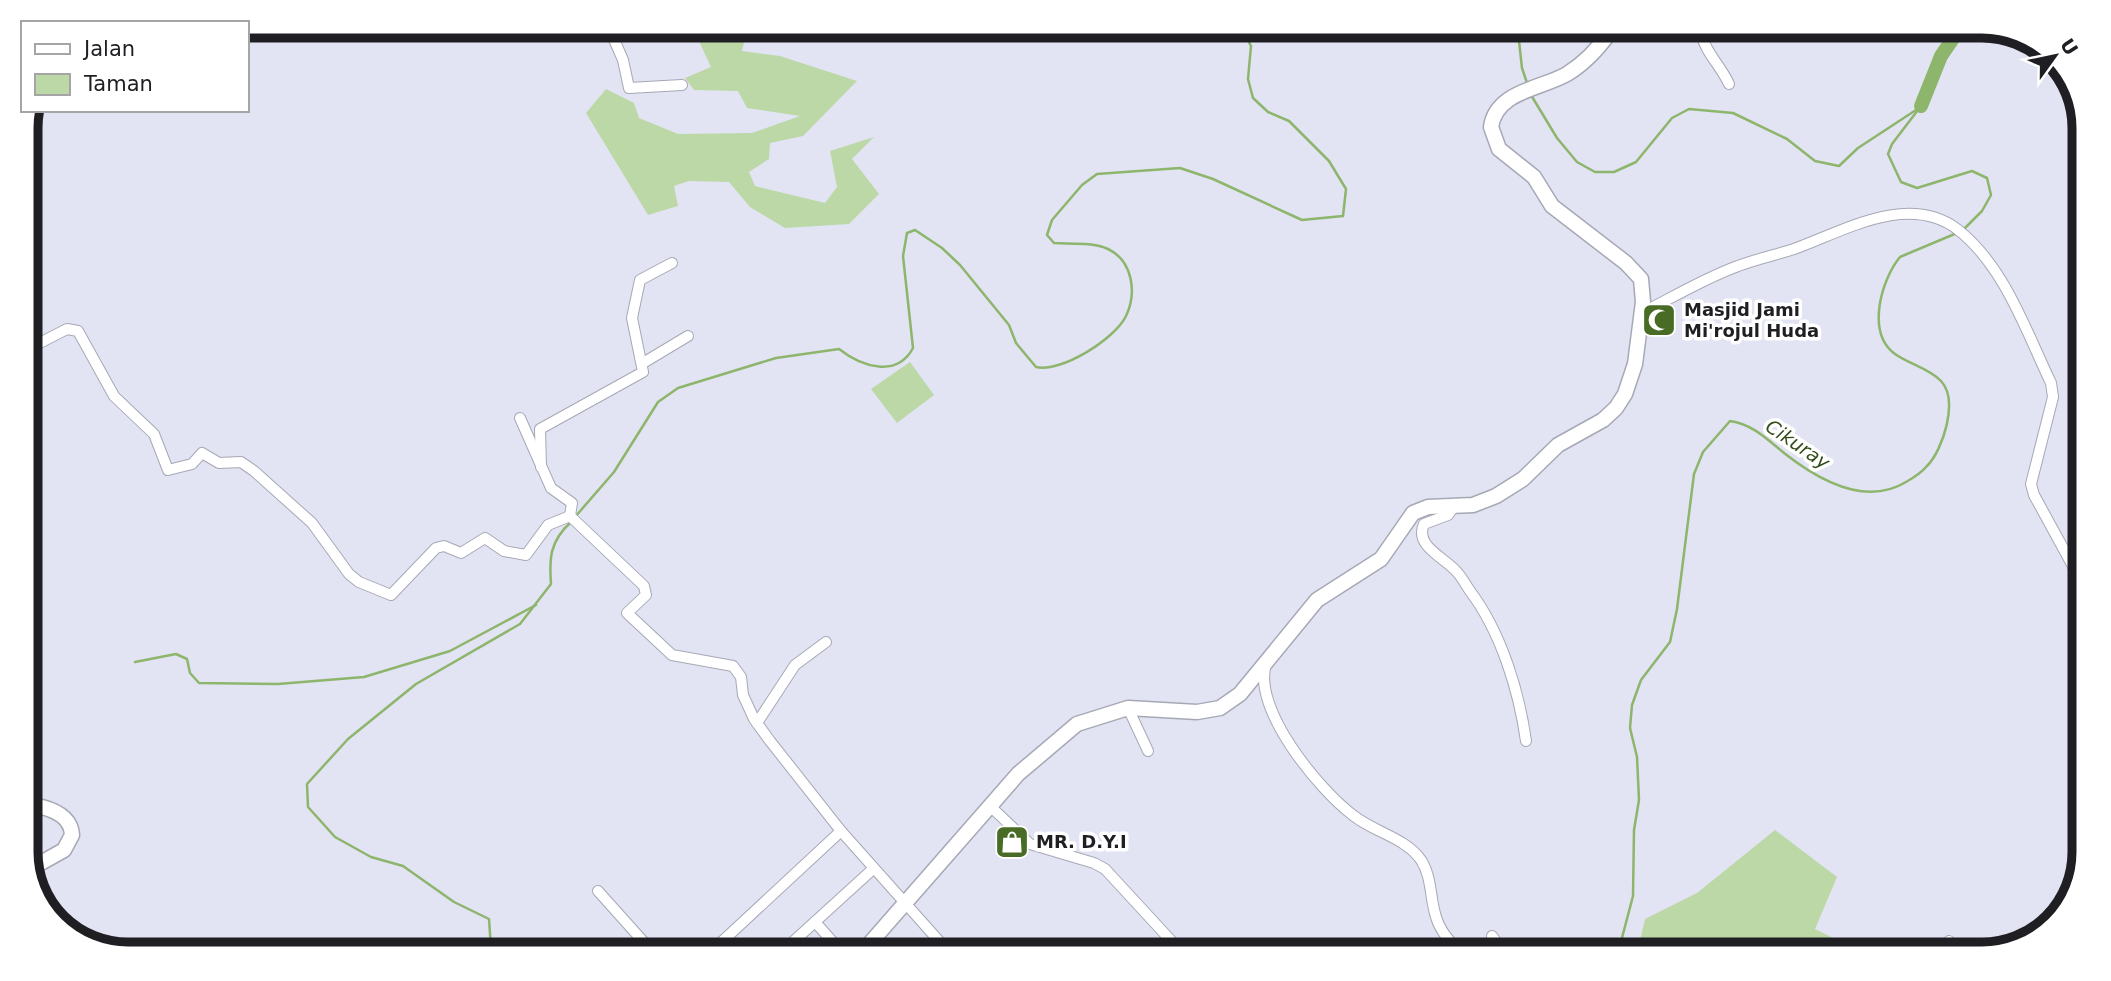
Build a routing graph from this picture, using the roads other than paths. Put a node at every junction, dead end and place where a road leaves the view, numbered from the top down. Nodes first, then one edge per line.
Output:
1 (613, 38) edge
2 (1606, 38) edge
3 (1702, 38) edge
4 (1729, 84) dead end
5 (682, 85) dead end
6 (673, 263) dead end
7 (1642, 313) junction
8 (688, 336) dead end
9 (39, 344) edge
10 (643, 363) junction
11 (520, 418) dead end
12 (541, 467) junction
13 (1453, 508) junction
14 (571, 517) junction
15 (2072, 564) edge
16 (826, 642) dead end
17 (1268, 660) junction
18 (1128, 708) junction
19 (757, 723) junction
20 (1526, 741) dead end
21 (1148, 751) dead end
22 (989, 805) junction
23 (39, 808) edge
24 (841, 831) junction
25 (39, 864) edge
26 (873, 869) junction
27 (598, 891) dead end
28 (904, 902) junction
29 (816, 922) junction
30 (1492, 936) dead end
31 (1449, 940) joint
32 (644, 942) edge
33 (722, 942) edge
34 (793, 942) edge
35 (833, 942) edge
36 (871, 942) edge
37 (940, 942) edge
38 (1172, 942) edge
39 (1445, 942) edge
40 (1496, 942) edge

1 - 5 street
2 - 7 main road
3 - 4 street
6 - 10 street
7 - 13 main road
7 - 15 street
8 - 10 street
9 - 14 street
10 - 12 street
11 - 12 street
12 - 14 street
13 - 17 main road
13 - 20 street
14 - 19 street
16 - 19 street
17 - 18 main road
17 - 31 street
18 - 21 street
18 - 22 main road
19 - 24 street
22 - 28 main road
22 - 38 street
23 - 25 main road
24 - 26 street
24 - 33 street
26 - 28 street
26 - 29 street
27 - 32 street
28 - 36 main road
28 - 37 street
29 - 34 street
29 - 35 street
30 - 40 street
31 - 39 street

